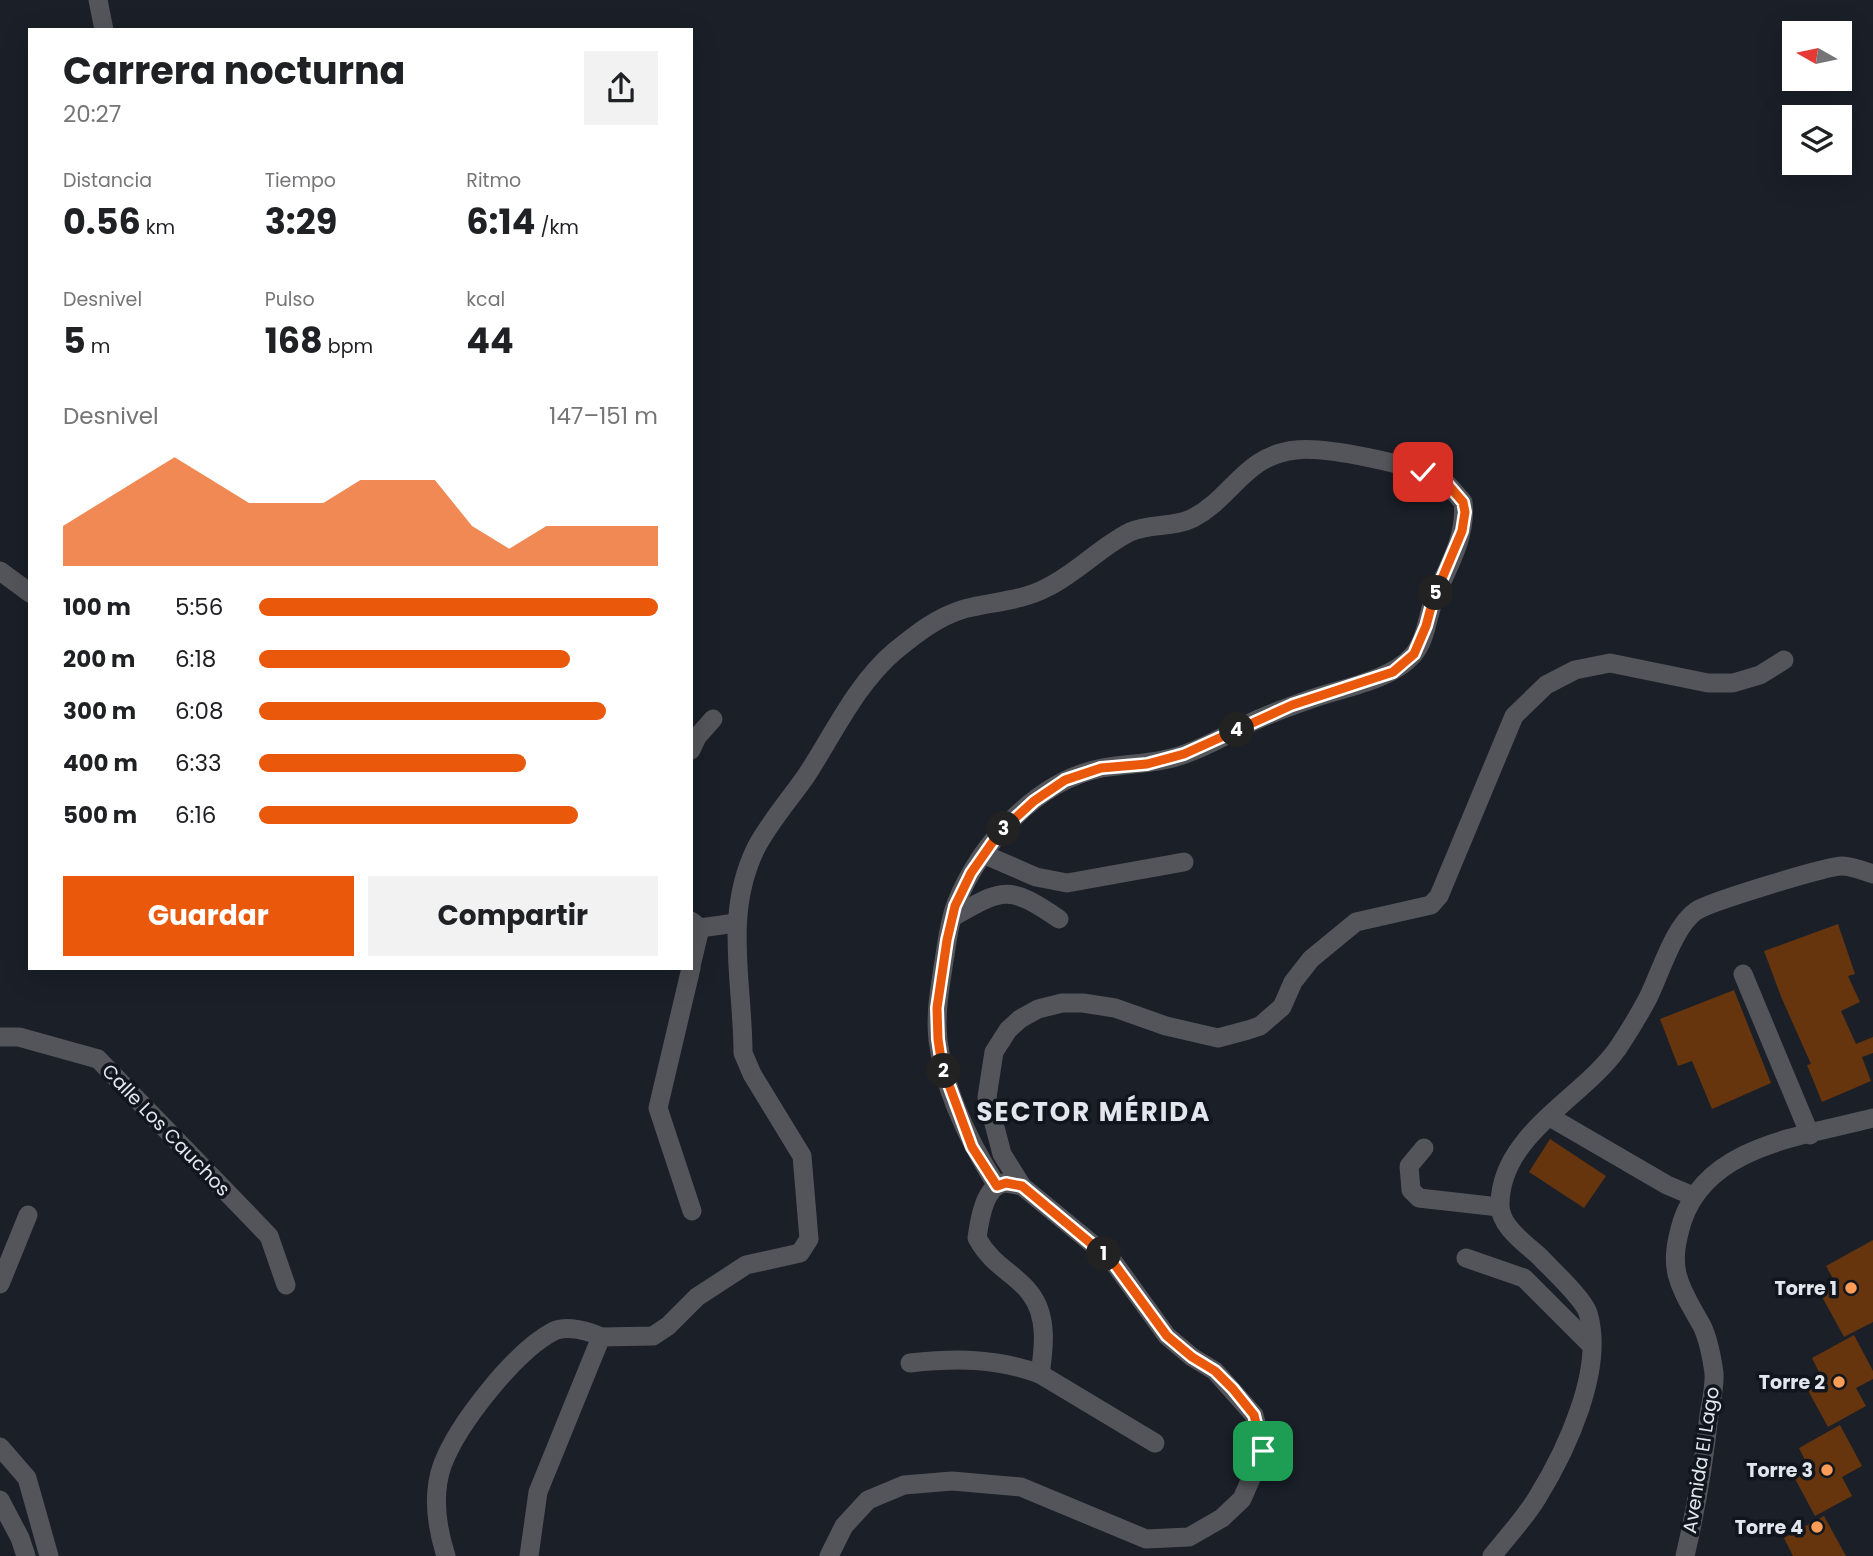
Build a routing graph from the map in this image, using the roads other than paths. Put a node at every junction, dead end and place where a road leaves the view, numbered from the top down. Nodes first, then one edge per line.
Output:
1 (98, 0) edge
2 (104, 28) edge
3 (0, 571) edge
4 (28, 592) edge
5 (1784, 660) dead end
6 (713, 719) dead end
7 (693, 747) edge
8 (984, 854) junction
9 (1184, 862) dead end
10 (1873, 874) edge
11 (953, 917) junction
12 (1059, 919) dead end
13 (736, 923) junction
14 (696, 924) edge
15 (693, 950) edge
16 (690, 970) edge
17 (1742, 974) dead end
18 (0, 1037) edge
19 (1550, 1117) junction
20 (1873, 1118) edge
21 (1810, 1135) junction
22 (1424, 1148) dead end
23 (997, 1186) junction
24 (1022, 1186) junction
25 (1693, 1196) junction
26 (1499, 1207) junction
27 (692, 1211) dead end
28 (28, 1215) dead end
29 (1466, 1258) dead end
30 (0, 1284) edge
31 (286, 1285) dead end
32 (601, 1337) junction
33 (1591, 1345) junction
34 (910, 1363) dead end
35 (1040, 1374) junction
36 (1155, 1443) dead end
37 (0, 1447) edge
38 (0, 1500) edge
39 (26, 1556) edge
40 (49, 1556) edge
41 (446, 1556) edge
42 (529, 1556) edge
43 (829, 1556) edge
44 (1492, 1556) edge
45 (1685, 1556) edge

1 - 2 street
3 - 4 street
5 - 24 street
6 - 7 street
8 - 9 street
8 - 11 street
8 - 13 street
10 - 19 street
11 - 12 street
11 - 23 street
13 - 14 street
13 - 32 street
14 - 15 street
16 - 27 street
17 - 21 street
18 - 31 street, Calle Los Cauchos
19 - 25 street
19 - 26 street
20 - 21 street, Avenida El Lago
21 - 25 street, Avenida El Lago
22 - 26 street
23 - 24 street
23 - 35 street
24 - 43 street
25 - 45 street, Avenida El Lago
26 - 33 street
28 - 30 street
29 - 33 street
32 - 41 street
32 - 42 street
33 - 44 street
34 - 35 street
35 - 36 street
37 - 40 street
38 - 39 street

